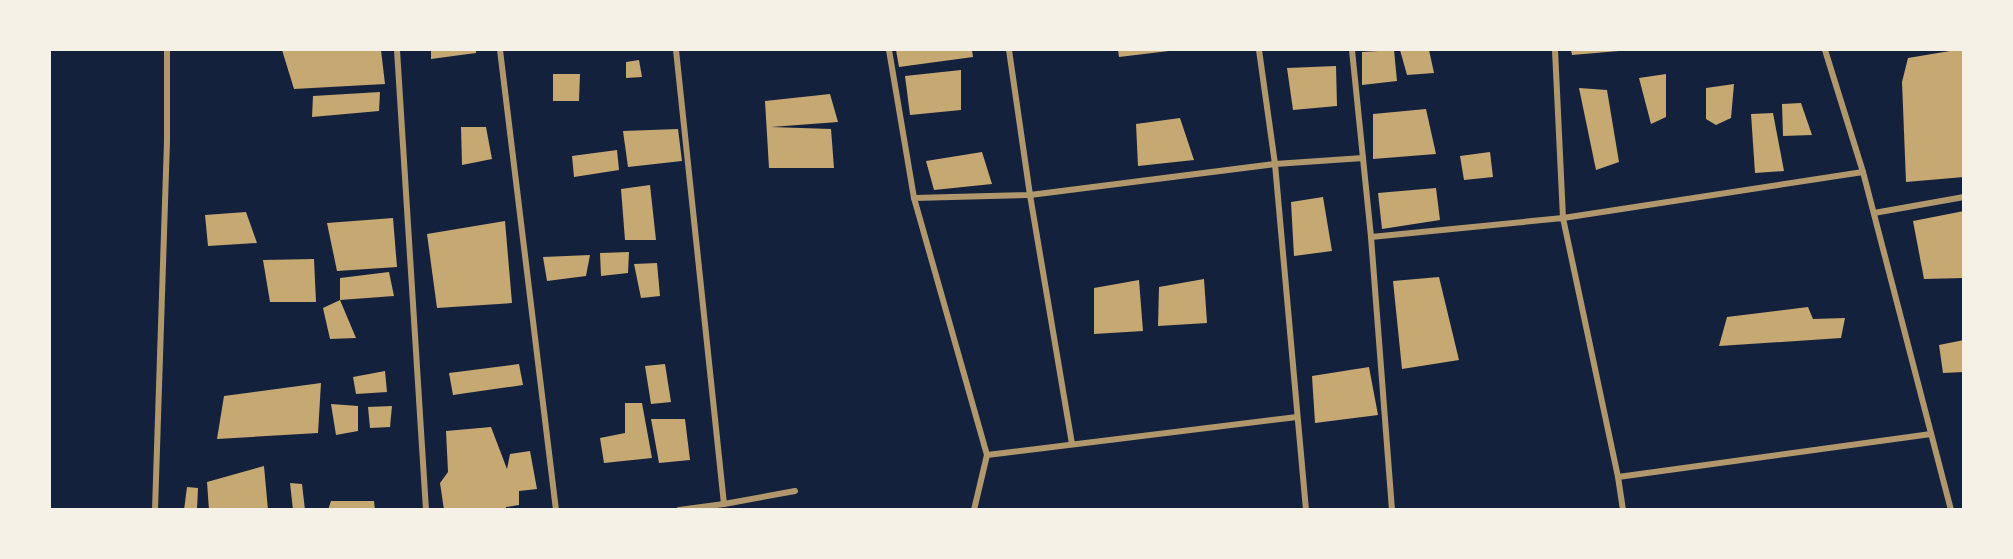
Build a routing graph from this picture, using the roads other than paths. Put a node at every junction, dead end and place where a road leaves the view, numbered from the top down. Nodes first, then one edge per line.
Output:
1 (167, 50) edge
2 (397, 50) edge
3 (500, 50) edge
4 (676, 50) edge
5 (889, 50) edge
6 (1009, 50) edge
7 (1259, 50) edge
8 (1352, 50) edge
9 (1555, 50) edge
10 (1825, 50) edge
11 (1363, 158) junction
12 (1275, 165) junction
13 (1863, 172) junction
14 (1030, 195) junction
15 (1964, 197) edge
16 (914, 198) junction
17 (1874, 213) junction
18 (1563, 218) junction
19 (1371, 237) junction
20 (1297, 417) junction
21 (1930, 434) junction
22 (1072, 444) junction
23 (987, 455) junction
24 (1618, 477) junction
25 (795, 491) dead end
26 (724, 504) junction
27 (155, 510) edge
28 (426, 510) edge
29 (556, 510) edge
30 (679, 510) edge
31 (974, 510) edge
32 (1306, 510) edge
33 (1392, 510) edge
34 (1623, 510) edge
35 (1951, 510) edge

1 - 27 street
2 - 28 street
3 - 29 street
4 - 26 street
5 - 16 street
6 - 14 street
7 - 12 street
8 - 11 street
9 - 18 street
10 - 13 street
11 - 12 street
11 - 19 street
12 - 14 street
12 - 20 street
13 - 17 street
13 - 18 street
14 - 16 street
14 - 22 street
15 - 17 street
16 - 23 street
17 - 21 street
18 - 19 street
18 - 24 street
19 - 33 street
20 - 22 street
20 - 32 street
21 - 24 street
21 - 35 street
22 - 23 street
23 - 31 street
24 - 34 street
25 - 26 street
26 - 30 street

